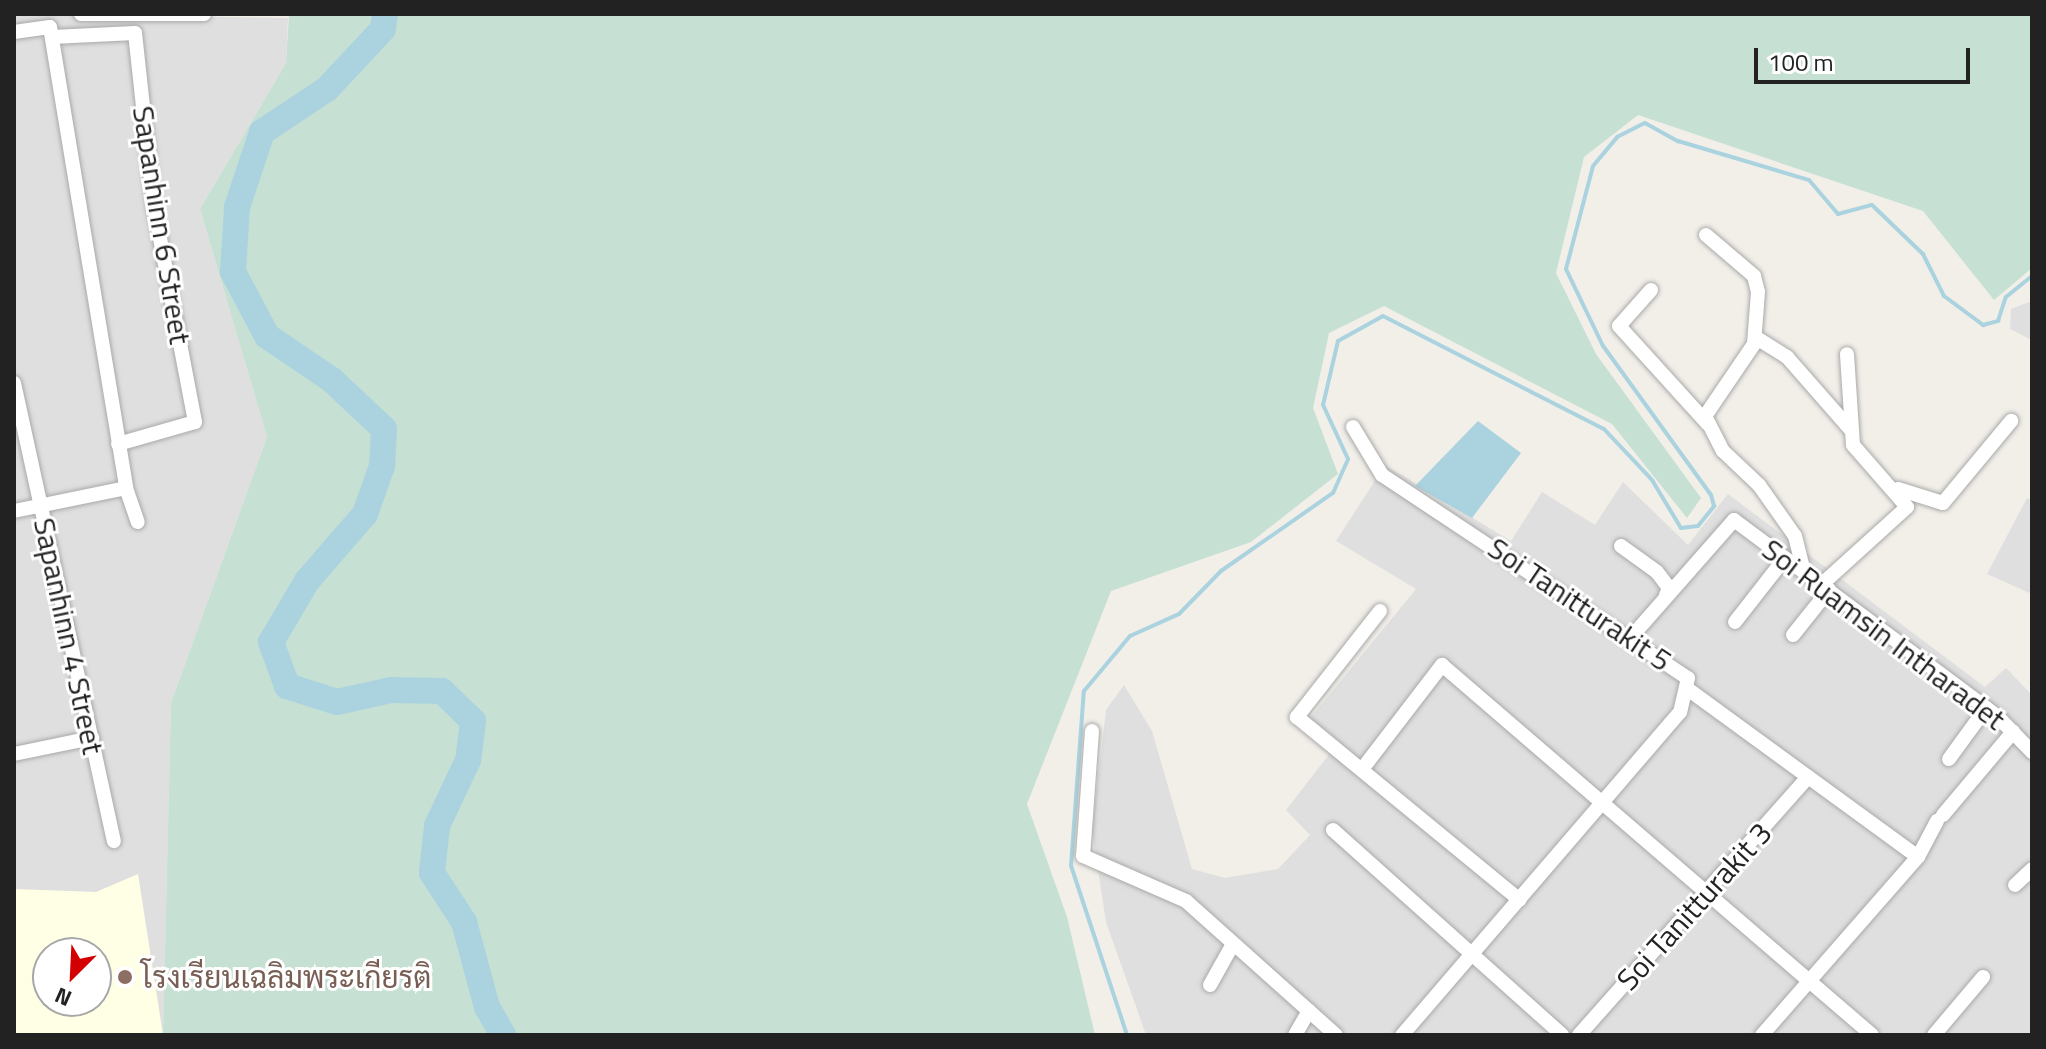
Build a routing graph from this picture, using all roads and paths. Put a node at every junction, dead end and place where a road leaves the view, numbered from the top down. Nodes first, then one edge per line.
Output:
1 (81, 14) edge
2 (204, 14) edge
3 (14, 32) edge
4 (52, 37) junction
5 (1706, 235) dead end
6 (1651, 290) dead end
7 (1755, 337) junction
8 (1847, 354) dead end
9 (14, 383) edge
10 (2011, 421) dead end
11 (1708, 424) junction
12 (1353, 427) dead end
13 (1851, 430) junction
14 (118, 444) junction
15 (126, 488) junction
16 (1895, 488) junction
17 (40, 506) junction
18 (14, 511) edge
19 (138, 522) dead end
20 (1621, 546) dead end
21 (1785, 558) junction
22 (1804, 571) junction
23 (1825, 587) junction
24 (1665, 595) junction
25 (1380, 611) dead end
26 (1735, 622) dead end
27 (1633, 635) junction
28 (1793, 635) dead end
29 (1689, 690) junction
30 (1986, 708) junction
31 (1092, 731) dead end
32 (2013, 732) junction
33 (92, 738) junction
34 (2032, 752) edge
35 (14, 754) edge
36 (1949, 759) dead end
37 (1363, 768) junction
38 (1808, 777) junction
39 (1602, 803) junction
40 (1333, 830) dead end
41 (114, 841) dead end
42 (1918, 857) junction
43 (2032, 869) edge
44 (2015, 885) dead end
45 (1706, 894) junction
46 (1520, 900) junction
47 (1233, 944) junction
48 (1476, 956) junction
49 (1983, 977) dead end
50 (1809, 983) junction
51 (1210, 985) dead end
52 (1309, 1011) junction
53 (1295, 1035) edge
54 (1336, 1035) edge
55 (1402, 1035) edge
56 (1562, 1035) edge
57 (1579, 1035) edge
58 (1762, 1035) edge
59 (1872, 1035) edge
60 (1934, 1035) edge

1 - 2 street
3 - 4 street
4 - 14 street
4 - 14 street, Sapanhinn 6 Street
5 - 7 street
6 - 11 street
7 - 11 street
7 - 13 street
8 - 13 street
9 - 17 street, Sapanhinn 4 Street
10 - 16 street
11 - 22 street
12 - 27 street, Soi Tanitturakit 5
13 - 16 street
14 - 15 street
15 - 17 street
15 - 19 street
16 - 23 street
17 - 18 street
17 - 33 street, Sapanhinn 4 Street
20 - 24 street
21 - 22 street, Soi Ruamsin Intharadet
21 - 24 street, Soi Ruamsin Intharadet
21 - 26 street
22 - 23 street, Soi Ruamsin Intharadet
23 - 28 street
23 - 30 street, Soi Ruamsin Intharadet
24 - 27 street
25 - 37 street
27 - 29 street, Soi Tanitturakit 5
29 - 38 street
29 - 39 street, Soi Tanitturakit 5
30 - 32 street, Soi Ruamsin Intharadet
30 - 36 street
31 - 47 street
32 - 34 street, Soi Ruamsin Intharadet
32 - 42 street
33 - 35 street
33 - 41 street, Sapanhinn 4 Street
37 - 39 street
37 - 46 street
38 - 42 street
38 - 45 street, Soi Tanitturakit 3
39 - 45 street
39 - 46 street, Soi Tanitturakit 5
40 - 48 street
42 - 50 street
43 - 44 street
45 - 50 street
45 - 57 street, Soi Tanitturakit 3
46 - 48 street, Soi Tanitturakit 5
47 - 51 street
47 - 52 street
48 - 55 street, Soi Tanitturakit 5
48 - 56 street
49 - 60 street
50 - 58 street
50 - 59 street
52 - 53 street
52 - 54 street

